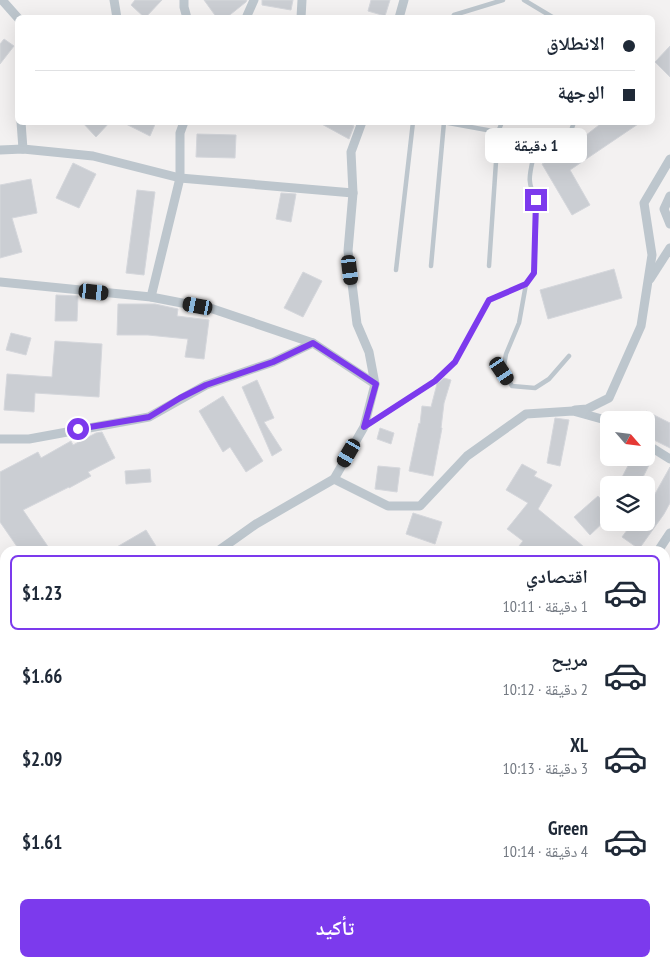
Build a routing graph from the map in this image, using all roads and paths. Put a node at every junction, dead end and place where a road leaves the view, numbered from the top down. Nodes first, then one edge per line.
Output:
1 (2, 0) edge
2 (114, 0) edge
3 (184, 0) edge
4 (254, 0) edge
5 (302, 0) edge
6 (404, 0) edge
7 (503, 0) edge
8 (524, 0) edge
9 (15, 15) edge
10 (116, 15) edge
11 (186, 15) edge
12 (247, 15) edge
13 (300, 15) edge
14 (400, 15) edge
15 (457, 15) edge
16 (549, 15) edge
17 (21, 125) edge
18 (183, 125) edge
19 (361, 125) edge
20 (413, 125) edge
21 (444, 125) edge
22 (456, 125) edge
23 (501, 125) edge
24 (573, 125) edge
25 (498, 132) junction
26 (23, 149) junction
27 (0, 150) edge
28 (670, 159) edge
29 (180, 178) junction
30 (353, 193) junction
31 (670, 196) edge
32 (670, 224) edge
33 (670, 248) edge
34 (431, 266) dead end
35 (489, 266) dead end
36 (396, 270) dead end
37 (648, 281) junction
38 (0, 282) edge
39 (526, 284) junction
40 (151, 298) junction
41 (313, 343) junction
42 (569, 356) dead end
43 (376, 384) junction
44 (526, 414) junction
45 (600, 419) edge
46 (364, 427) junction
47 (0, 440) edge
48 (655, 450) edge
49 (670, 459) edge
50 (334, 479) junction
51 (670, 533) edge
52 (225, 546) edge
53 (661, 546) edge

1 - 9 street
2 - 10 street
3 - 11 street
4 - 12 street
5 - 13 street
6 - 14 street
7 - 15 lane
8 - 16 lane
17 - 26 street
18 - 29 street
19 - 30 street
20 - 36 lane
21 - 34 lane
22 - 25 lane
23 - 25 lane
24 - 39 lane
25 - 35 lane
26 - 27 street
26 - 29 street
28 - 37 street
29 - 30 street
29 - 40 street
30 - 43 street
31 - 32 street
33 - 37 street
37 - 44 street
38 - 40 street
39 - 42 lane
39 - 46 lane
40 - 41 street
41 - 43 street
41 - 47 street
43 - 46 street
44 - 45 street
44 - 50 street
46 - 50 street
48 - 49 street
50 - 52 street
51 - 53 street

